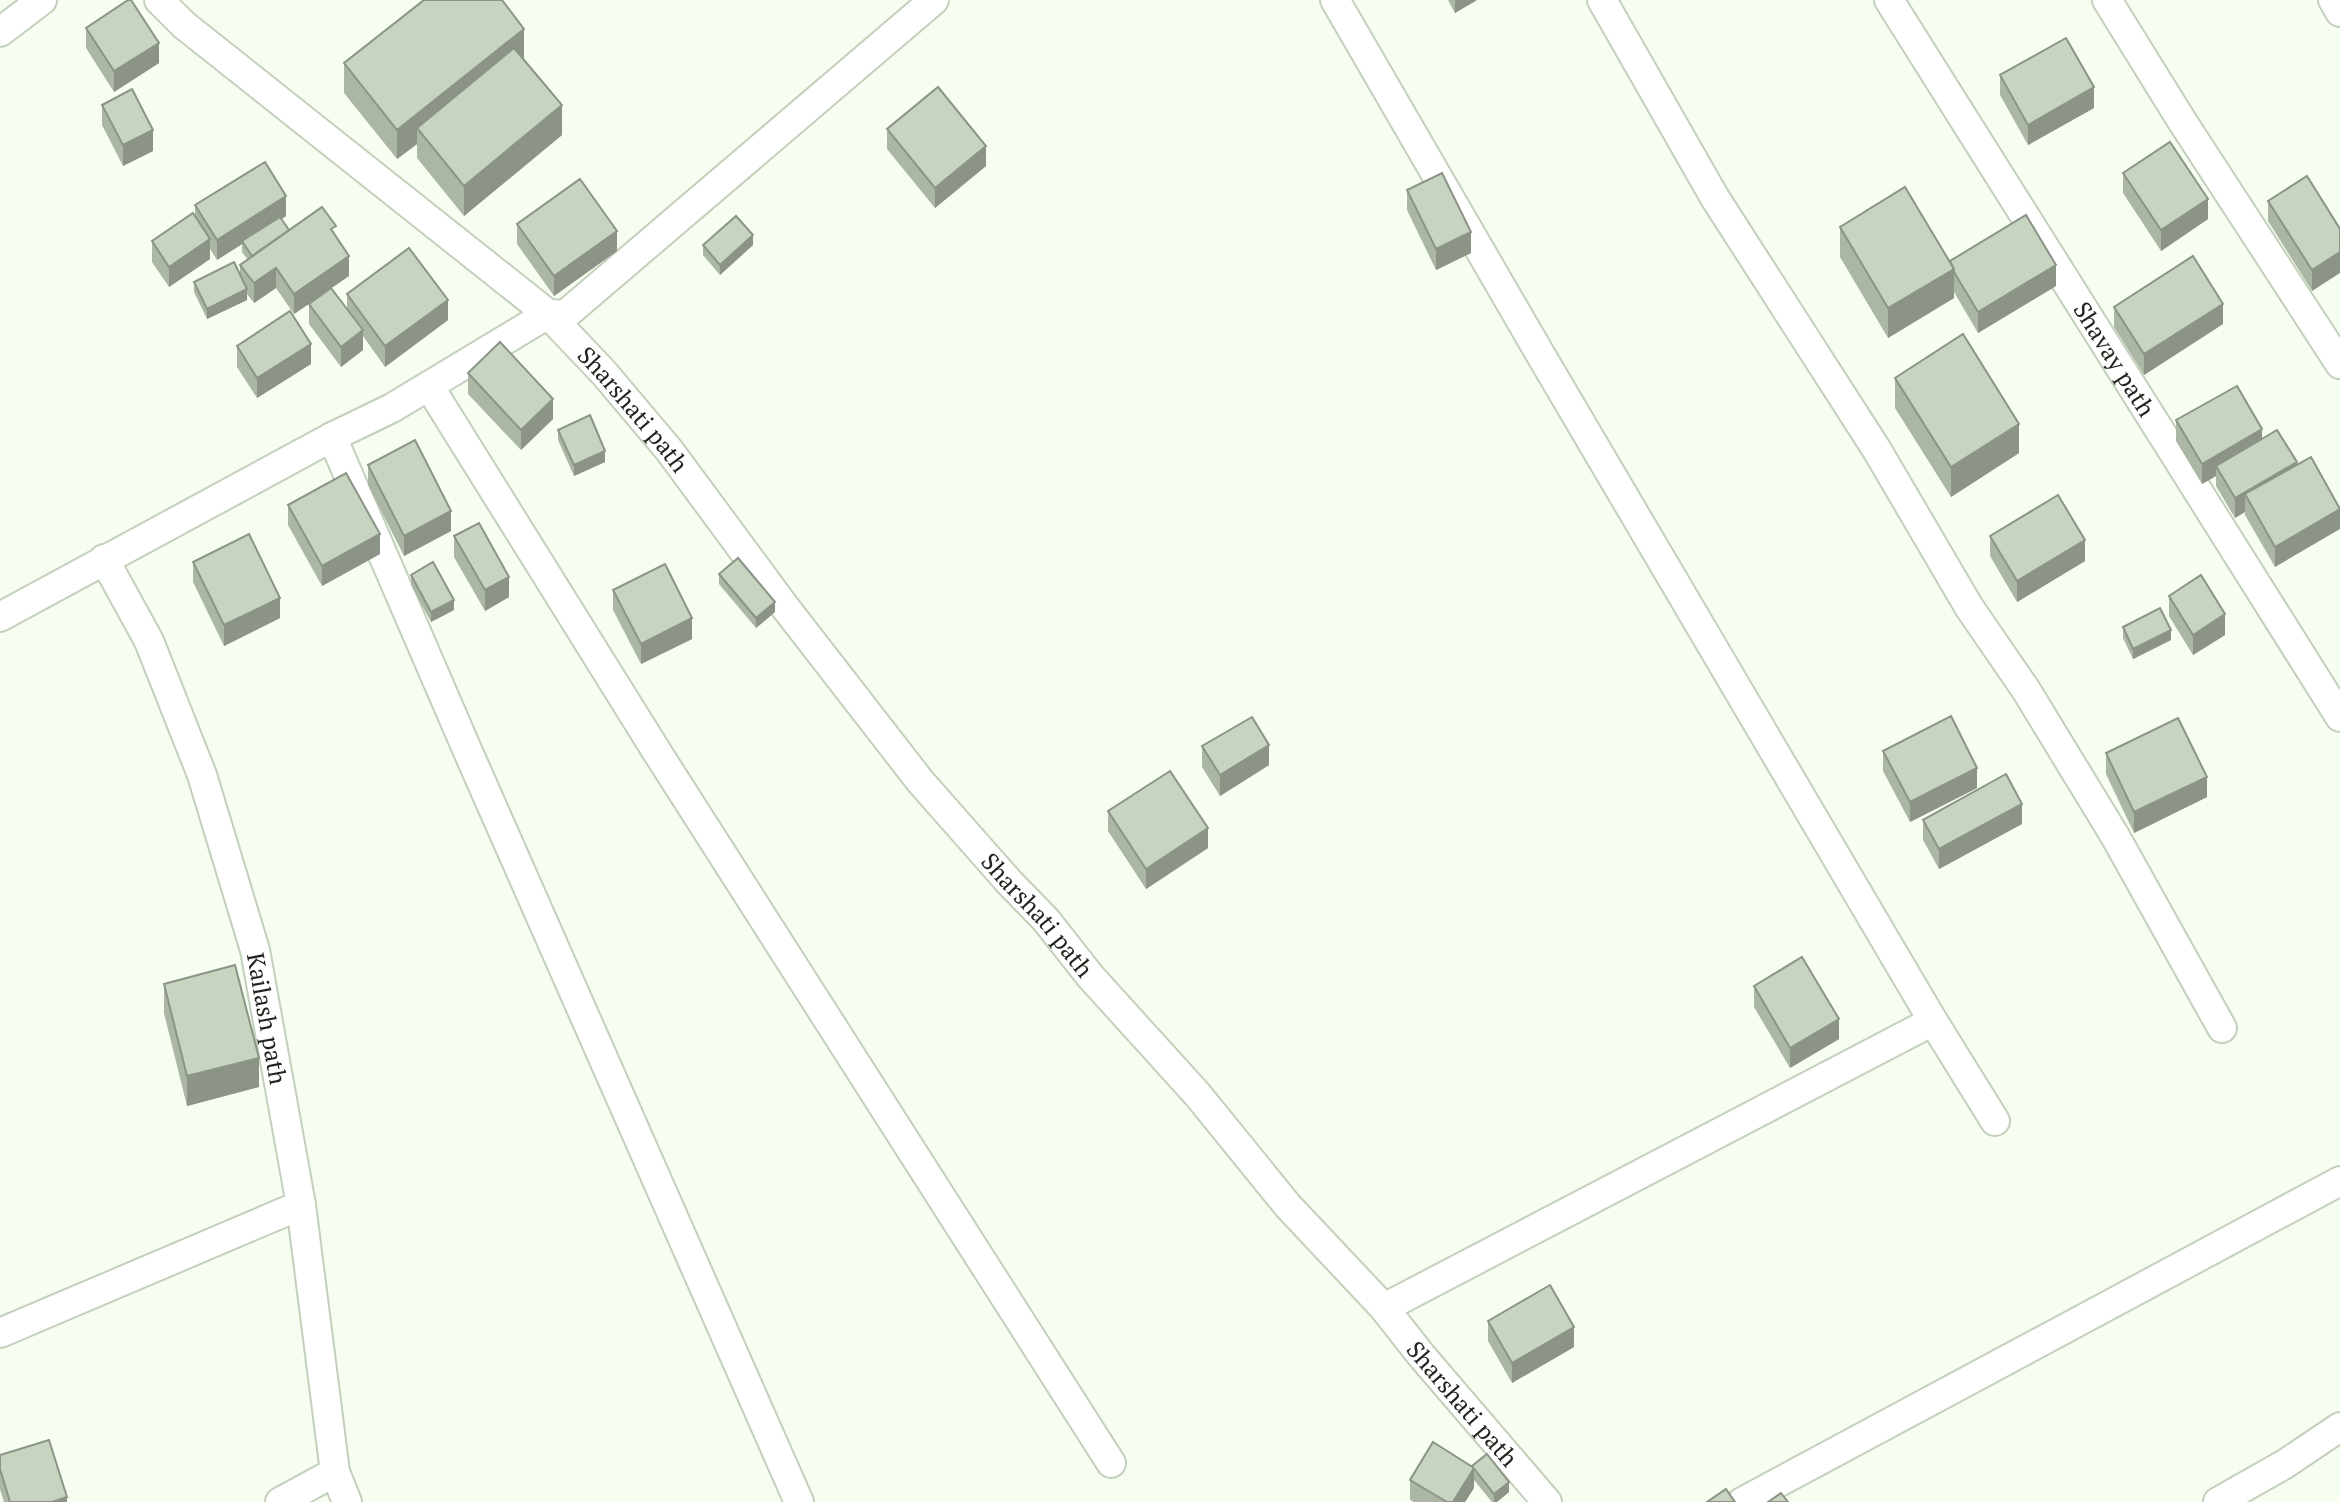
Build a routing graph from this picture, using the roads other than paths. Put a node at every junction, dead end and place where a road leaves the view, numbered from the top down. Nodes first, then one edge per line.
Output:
1 (42, 0) edge
2 (159, 0) edge
3 (934, 0) edge
4 (1335, 0) edge
5 (1602, 0) edge
6 (1889, 0) edge
7 (2107, 0) edge
8 (2333, 0) edge
9 (190, 12) edge
10 (2340, 12) edge
11 (0, 32) edge
12 (548, 314) junction
13 (2340, 364) edge
14 (429, 386) junction
15 (332, 437) junction
16 (104, 559) junction
17 (0, 617) edge
18 (2340, 717) edge
19 (1933, 1021) junction
20 (2222, 1028) dead end
21 (1995, 1121) dead end
22 (2340, 1181) edge
23 (301, 1205) junction
24 (1384, 1308) junction
25 (0, 1333) edge
26 (2340, 1427) edge
27 (1111, 1463) dead end
28 (335, 1472) junction
29 (280, 1502) edge
30 (347, 1502) edge
31 (799, 1502) edge
32 (1547, 1502) edge
33 (1742, 1502) edge
34 (2218, 1502) edge

1 - 11 street
2 - 9 street, Sharshati path
3 - 12 street
4 - 19 street
5 - 20 street
6 - 18 street, Shavay path
7 - 13 street
8 - 10 street
9 - 12 street, Sharshati path
12 - 14 street
12 - 24 street, Sharshati path
14 - 15 street
14 - 27 street
15 - 16 street
15 - 31 street
16 - 17 street
16 - 23 street, Kailash path
19 - 21 street
19 - 24 street
22 - 33 street
23 - 25 street
23 - 28 street, Kailash path
24 - 32 street, Sharshati path
26 - 34 street
28 - 29 street
28 - 30 street, Kailash path

